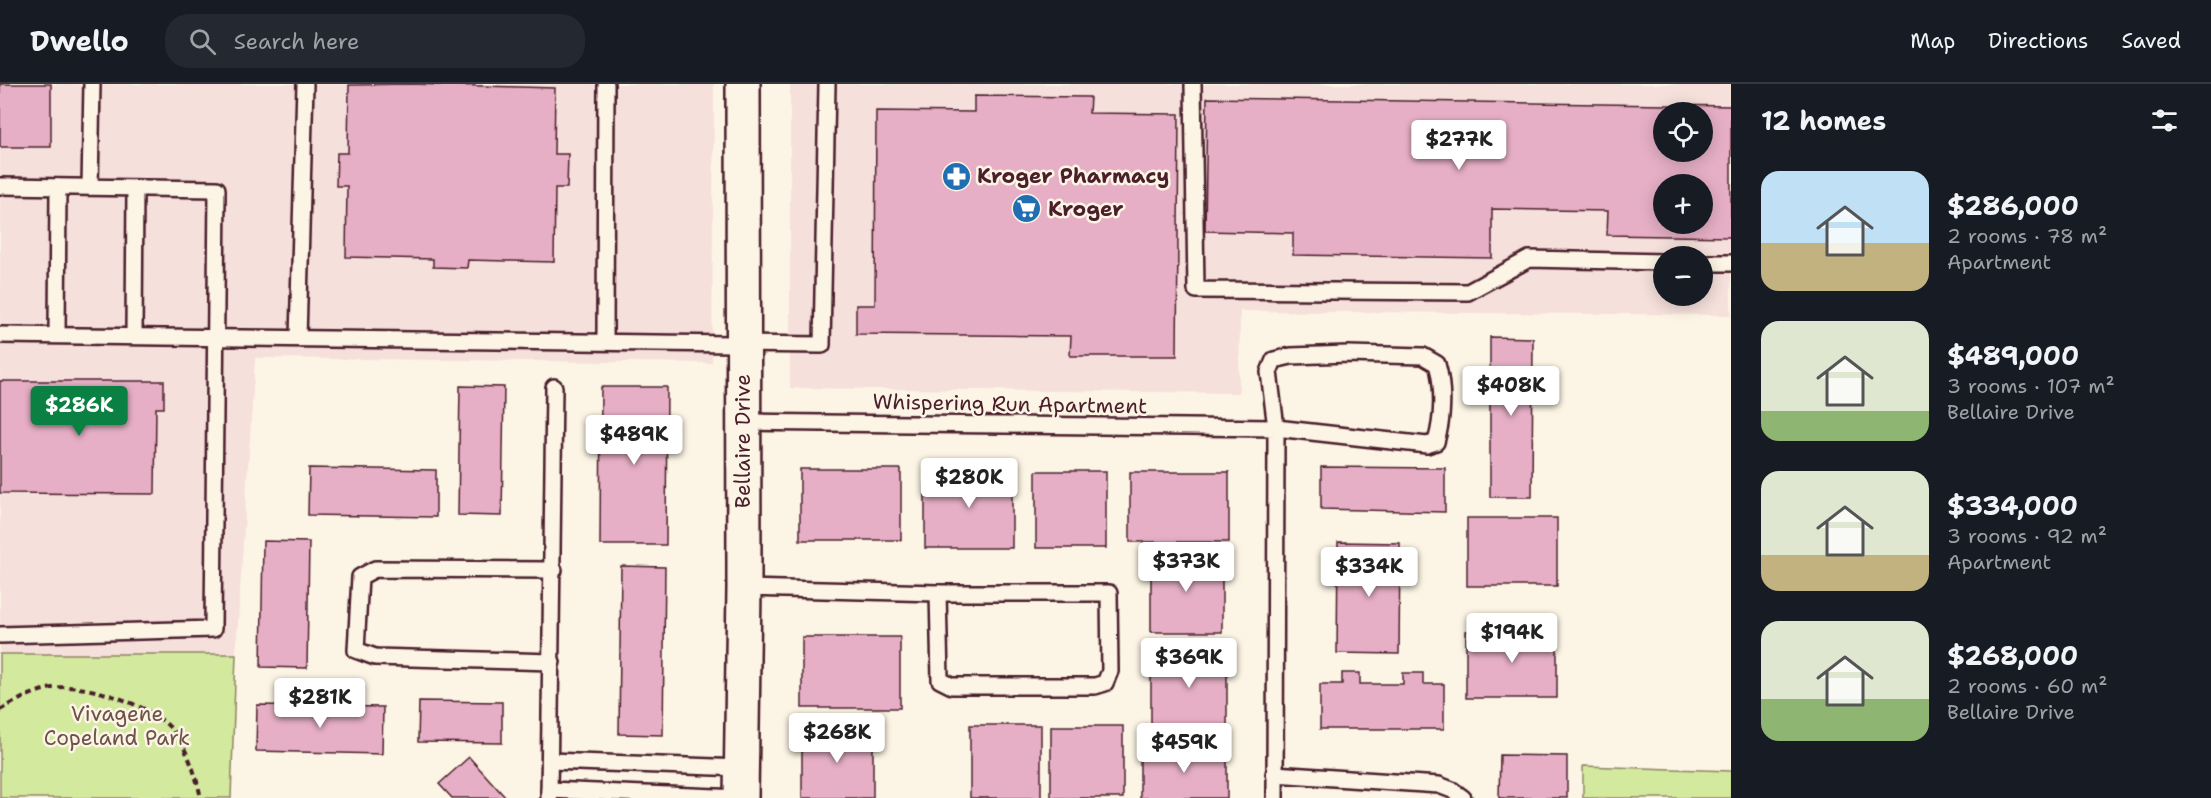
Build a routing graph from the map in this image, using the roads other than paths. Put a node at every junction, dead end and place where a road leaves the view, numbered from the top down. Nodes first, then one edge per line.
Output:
1 (92, 84) edge
2 (305, 84) edge
3 (606, 84) edge
4 (743, 84) edge
5 (827, 84) edge
6 (1193, 84) edge
7 (0, 186) edge
8 (58, 187) junction
9 (90, 187) junction
10 (135, 188) junction
11 (1653, 262) edge
12 (1713, 262) edge
13 (1731, 263) edge
14 (0, 335) edge
15 (57, 335) junction
16 (134, 336) junction
17 (215, 337) junction
18 (298, 338) junction
19 (605, 341) junction
20 (743, 344) junction
21 (554, 387) dead end
22 (743, 422) junction
23 (1276, 428) junction
24 (554, 570) junction
25 (744, 588) junction
26 (938, 592) junction
27 (0, 635) edge
28 (552, 662) junction
29 (550, 761) junction
30 (1274, 774) junction
31 (741, 788) edge
32 (549, 794) edge
33 (1275, 798) edge
34 (1463, 798) edge

1 - 9 lane
2 - 18 lane
3 - 19 lane
4 - 20 street, Bellaire Drive
5 - 20 lane
6 - 11 lane
7 - 8 lane
8 - 9 lane
8 - 15 lane
9 - 10 lane
10 - 16 lane
10 - 17 lane
12 - 13 lane
14 - 15 lane
15 - 16 lane
16 - 17 lane
17 - 18 lane
17 - 27 lane
18 - 19 lane
19 - 20 lane
20 - 22 street, Bellaire Drive
21 - 24 lane
22 - 23 lane, Whispering Run Apartment
22 - 25 street, Bellaire Drive
23 - 23 lane, Whispering Run Apartment
23 - 30 lane, Whispering Run Apartment
24 - 28 lane
24 - 28 lane
25 - 26 lane
25 - 31 street, Bellaire Drive
26 - 26 lane
28 - 29 lane
29 - 31 lane
29 - 32 lane
30 - 33 lane, Whispering Run Apartment
30 - 34 lane
31 - 32 lane

